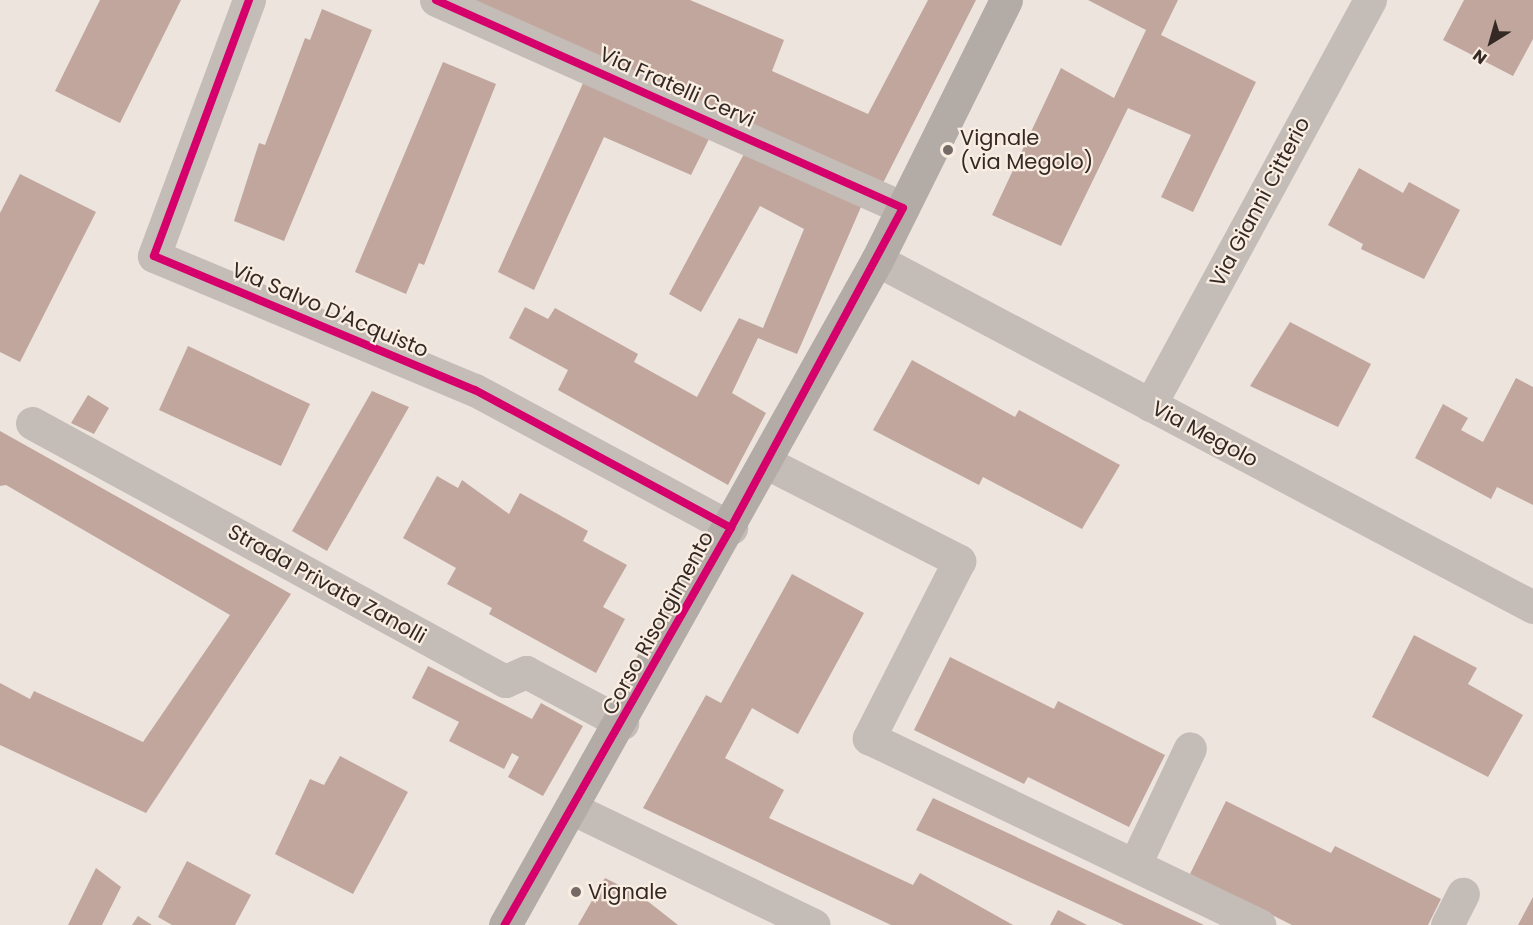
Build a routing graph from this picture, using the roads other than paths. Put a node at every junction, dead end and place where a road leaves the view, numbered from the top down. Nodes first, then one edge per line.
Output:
1 (249, 0) edge
2 (436, 0) edge
3 (1006, 0) edge
4 (1370, 0) edge
5 (903, 208) junction
6 (877, 260) junction
7 (1150, 405) junction
8 (32, 423) dead end
9 (767, 463) junction
10 (731, 528) junction
11 (1533, 608) edge
12 (622, 723) junction
13 (1190, 748) dead end
14 (573, 809) junction
15 (1135, 864) junction
16 (1462, 894) dead end
17 (505, 925) edge
18 (814, 925) edge
19 (1260, 925) edge
20 (1448, 925) edge

1 - 10 street, Via Salvo D'Acquisto
2 - 5 street, Via Fratelli Cervi
3 - 5 main road, Corso Risorgimento
4 - 7 street, Via Gianni Citterio
5 - 6 main road, Corso Risorgimento
6 - 7 street, Via Megolo
6 - 9 main road, Corso Risorgimento
7 - 11 street, Via Megolo
8 - 12 street, Strada Privata Zanolli
9 - 10 main road, Corso Risorgimento
9 - 15 street
10 - 12 main road, Corso Risorgimento
12 - 14 main road, Corso Risorgimento
13 - 15 street
14 - 17 main road, Corso Risorgimento
14 - 18 street
15 - 19 street
16 - 20 street

